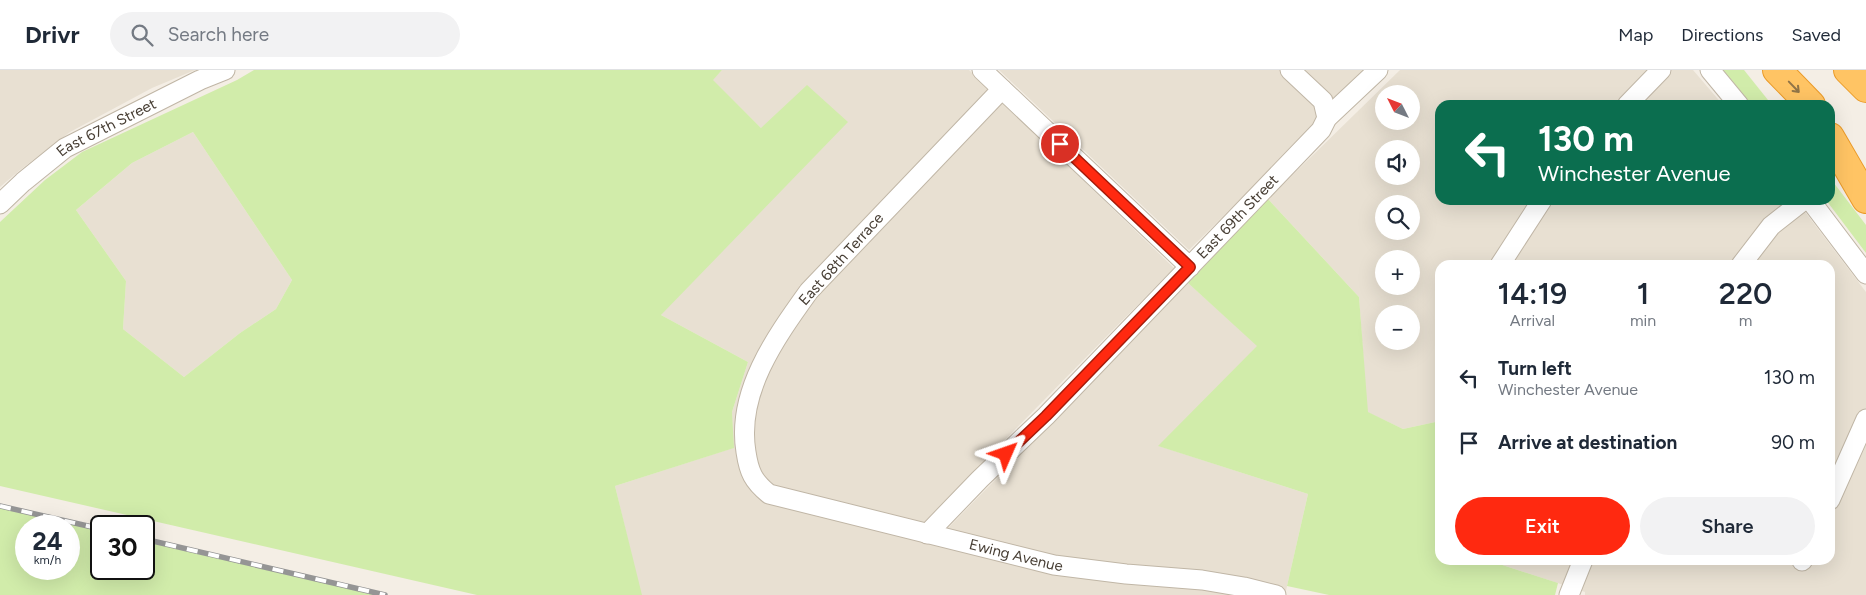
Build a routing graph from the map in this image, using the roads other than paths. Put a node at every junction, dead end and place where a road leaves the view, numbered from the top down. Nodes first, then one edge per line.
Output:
1 (225, 70) edge
2 (982, 70) edge
3 (1290, 70) edge
4 (1378, 70) edge
5 (1660, 70) edge
6 (1710, 70) edge
7 (1777, 70) edge
8 (1848, 70) edge
9 (1866, 88) edge
10 (1002, 89) junction
11 (1632, 100) edge
12 (1735, 100) edge
13 (1806, 100) edge
14 (1327, 118) junction
15 (1835, 129) edge
16 (1835, 146) edge
17 (1866, 161) edge
18 (1866, 199) edge
19 (0, 204) edge
20 (1539, 205) edge
21 (1798, 205) edge
22 (1814, 205) edge
23 (1503, 260) edge
24 (1745, 260) edge
25 (1190, 267) junction
26 (1866, 274) edge
27 (1866, 420) edge
28 (762, 489) joint
29 (1835, 489) edge
30 (927, 534) junction
31 (1581, 565) edge
32 (1276, 595) edge
33 (1569, 595) edge

1 - 19 street, East 67th Street
2 - 10 street
3 - 14 street
4 - 14 street, East 69th Street
5 - 11 street
6 - 12 street
7 -> 13 highway
8 - 9 highway
10 - 25 street
10 - 28 street, East 68th Terrace
14 - 25 street, East 69th Street
15 - 17 highway
16 - 18 highway
20 - 23 street
21 - 24 street
22 - 26 street
25 - 30 street, East 69th Street
27 - 29 street
28 - 30 street, Ewing Avenue
30 - 32 street, Ewing Avenue
31 - 33 street

